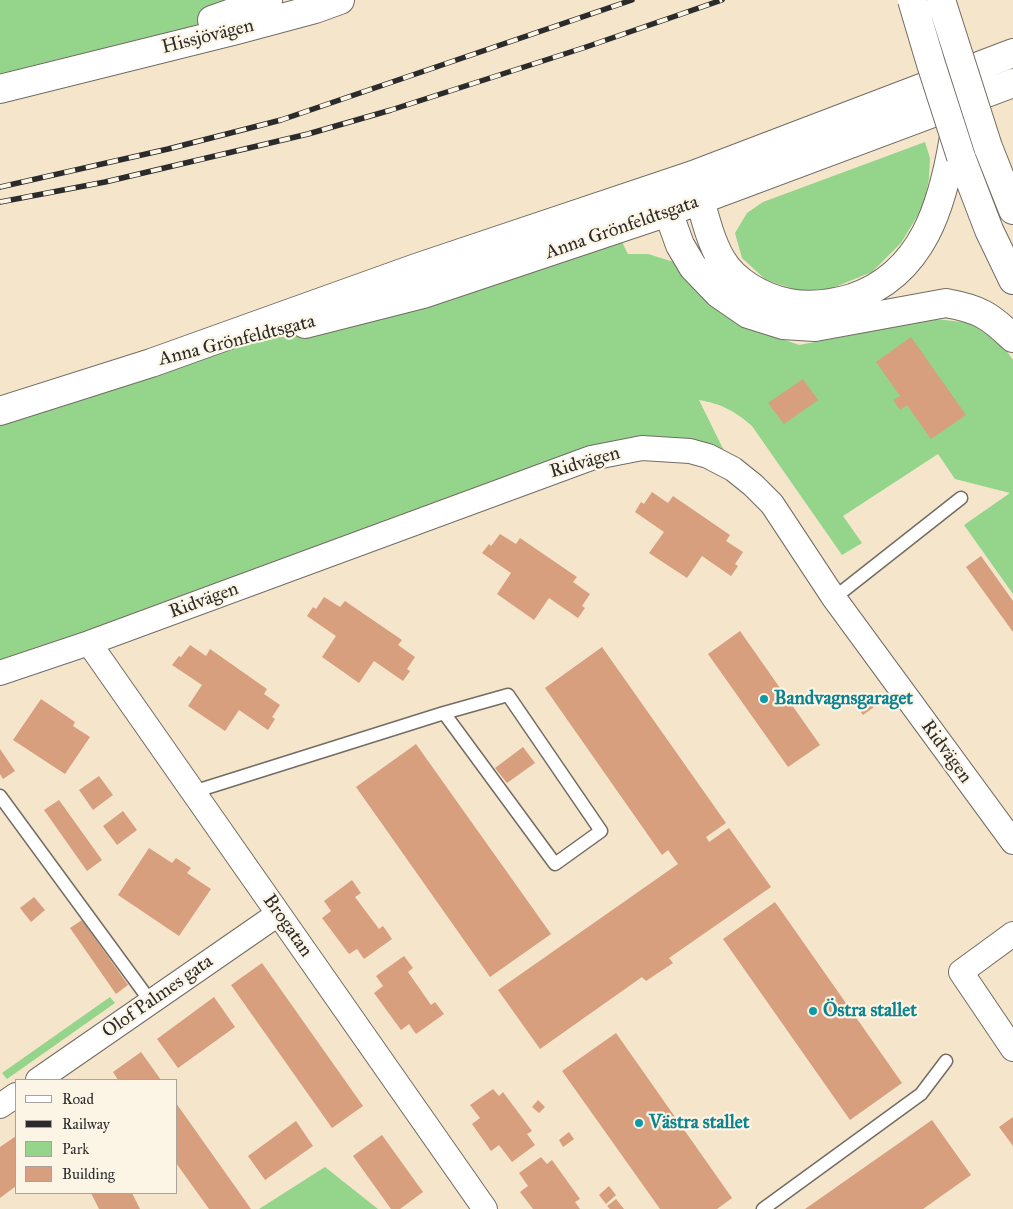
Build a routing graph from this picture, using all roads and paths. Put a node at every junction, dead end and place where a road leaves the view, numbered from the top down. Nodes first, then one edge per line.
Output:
1 (268, 0) edge
2 (340, 0) edge
3 (912, 0) edge
4 (941, 0) edge
5 (314, 4) edge
6 (1013, 53) edge
7 (75, 70) junction
8 (1013, 83) edge
9 (0, 89) edge
10 (955, 151) junction
11 (693, 175) junction
12 (659, 187) junction
13 (701, 201) junction
14 (1011, 201) edge
15 (668, 212) junction
16 (1013, 280) edge
17 (1013, 338) edge
18 (150, 363) junction
19 (0, 411) edge
20 (961, 498) dead end
21 (834, 598) junction
22 (89, 643) junction
23 (0, 673) edge
24 (444, 713) junction
25 (193, 792) junction
26 (0, 796) edge
27 (1012, 840) edge
28 (278, 914) junction
29 (1013, 934) edge
30 (152, 1002) junction
31 (1013, 1049) edge
32 (946, 1061) dead end
33 (39, 1079) edge
34 (15, 1096) edge
35 (0, 1106) edge
36 (485, 1209) edge
37 (763, 1209) edge

1 - 7 main road, Hissjövägen
2 - 5 main road, Hissjövägen
3 - 10 main road, bridge
4 - 14 main road, bridge
5 - 7 main road, Hissjövägen
6 - 11 main road, Anna Grönfeldtsgata
7 - 9 main road, Hissjövägen
8 - 13 main road, Anna Grönfeldtsgata
10 - 13 main road
10 - 16 main road
11 - 12 main road, Anna Grönfeldtsgata
11 - 13 main road
12 - 15 main road
12 - 18 main road, Anna Grönfeldtsgata
13 - 15 main road, Anna Grönfeldtsgata
15 - 17 main road
15 - 18 main road, Anna Grönfeldtsgata
18 - 19 main road
20 - 21 lane
21 - 22 street, Ridvägen
21 - 27 street, Ridvägen
22 - 23 street, Ridvägen
22 - 25 street, Brogatan
24 - 24 lane
24 - 25 lane
25 - 28 street, Brogatan
26 - 30 lane
28 - 30 street, Olof Palmes gata
28 - 36 street, Brogatan
29 - 31 street
30 - 33 street, Olof Palmes gata
32 - 37 lane
34 - 35 street

